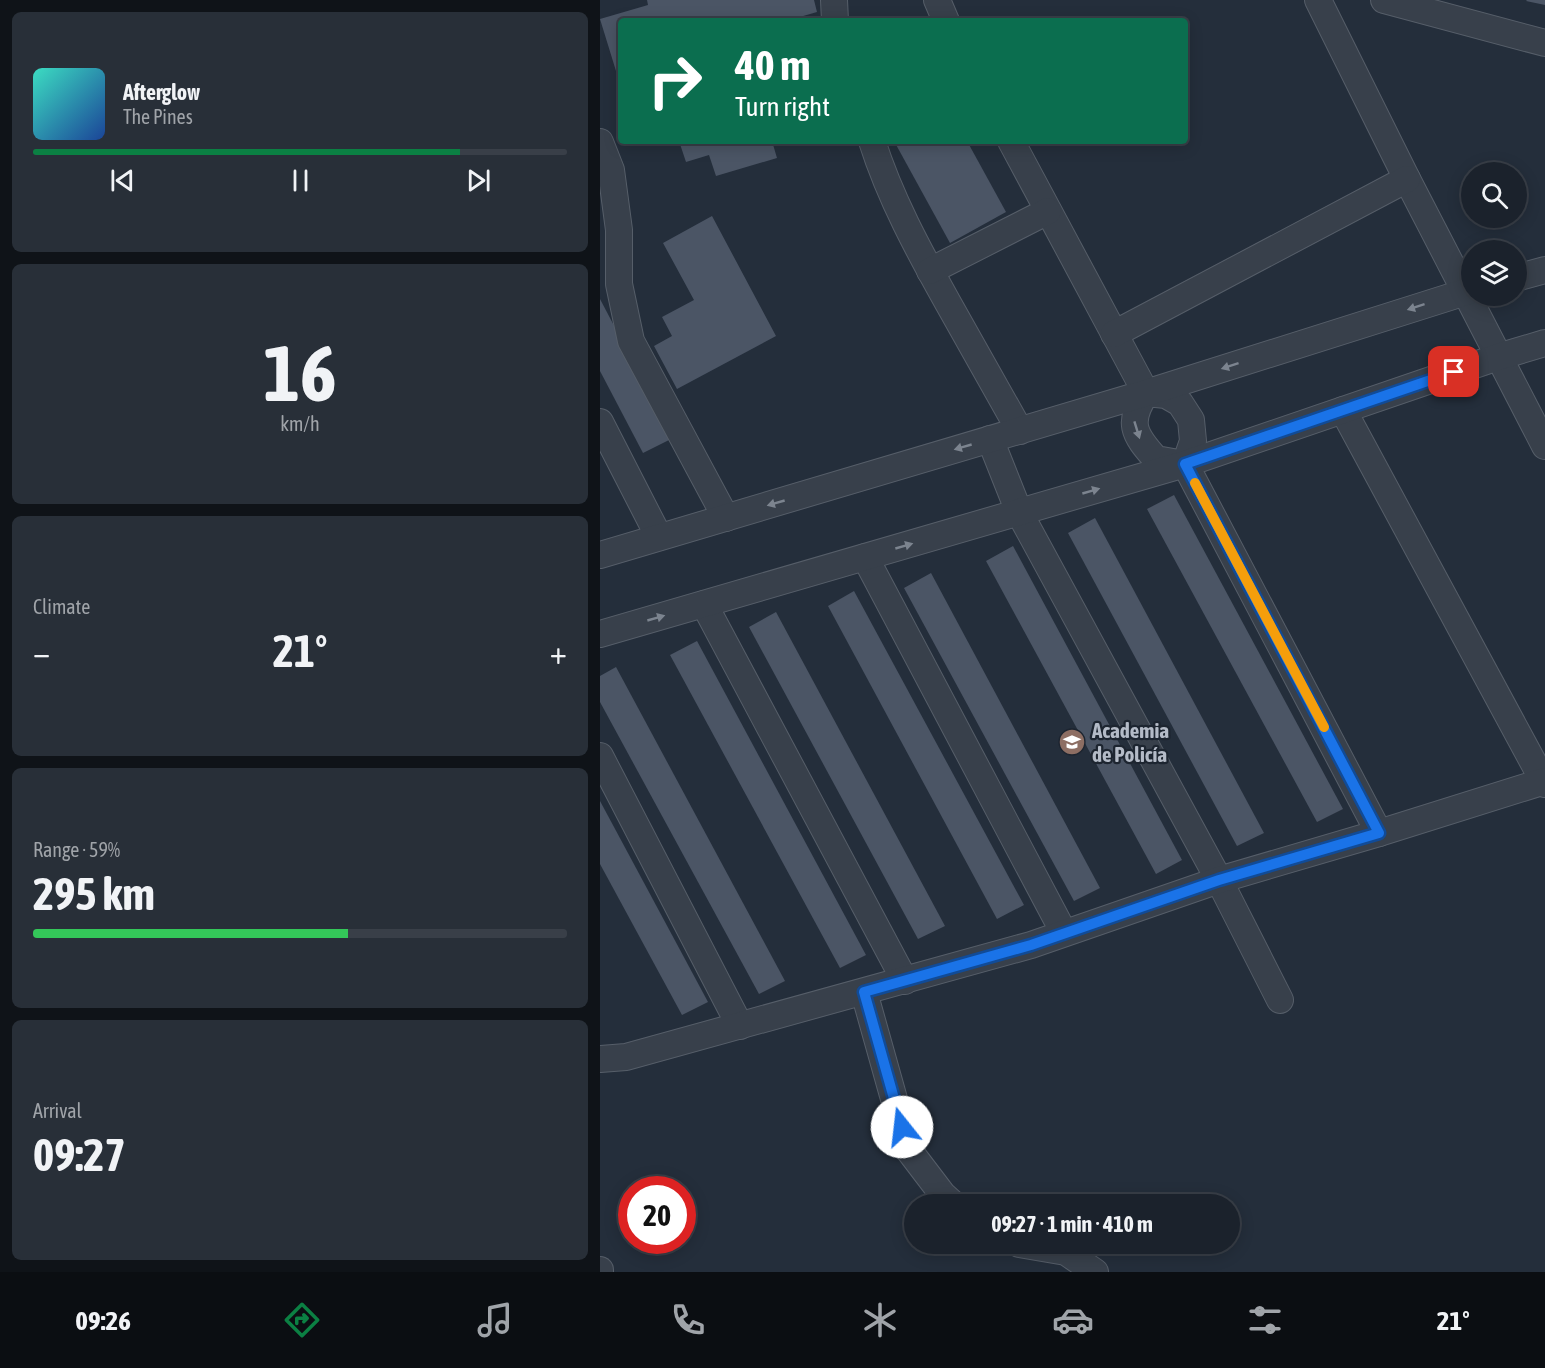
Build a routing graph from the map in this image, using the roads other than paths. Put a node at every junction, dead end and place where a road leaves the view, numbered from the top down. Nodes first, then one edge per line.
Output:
1 (834, 0) edge
2 (937, 0) edge
3 (1318, 0) edge
4 (1384, 0) edge
5 (835, 18) edge
6 (945, 18) edge
7 (1545, 43) edge
8 (600, 142) edge
9 (873, 144) edge
10 (1013, 144) edge
11 (1407, 179) junction
12 (1048, 211) junction
13 (1545, 270) edge
14 (930, 271) junction
15 (1527, 275) edge
16 (1461, 278) edge
17 (1461, 293) edge
18 (1475, 306) edge
19 (1114, 334) junction
20 (1545, 344) edge
21 (1498, 357) junction
22 (1146, 393) junction
23 (1343, 410) junction
24 (600, 422) edge
25 (1020, 430) junction
26 (990, 439) junction
27 (1545, 446) edge
28 (1185, 464) junction
29 (1019, 512) junction
30 (726, 518) junction
31 (659, 537) junction
32 (600, 555) edge
33 (865, 557) junction
34 (704, 604) junction
35 (600, 634) edge
36 (600, 756) edge
37 (1544, 782) edge
38 (1379, 833) junction
39 (1219, 880) junction
40 (1064, 933) junction
41 (905, 981) junction
42 (864, 992) junction
43 (1280, 1000) dead end
44 (740, 1026) junction
45 (600, 1059) edge
46 (942, 1194) edge
47 (1069, 1254) edge
48 (1095, 1272) edge

1 - 5 lane
2 - 6 lane
3 - 11 lane
4 - 7 lane
8 - 30 lane
9 - 14 lane
10 - 12 lane
11 - 16 lane
11 - 19 lane
12 - 14 lane
12 - 19 lane
13 - 15 lane
14 - 25 lane
17 -> 22 lane
18 - 21 lane
19 - 22 lane
20 - 21 lane
21 - 23 lane
21 - 27 lane
22 - 25 lane
22 - 28 lane
22 -> 28 lane
23 - 28 lane
23 - 37 lane
24 - 31 lane
25 - 26 lane
26 - 29 lane
26 -> 30 lane
29 -> 28 lane
28 - 38 lane
33 -> 29 lane
29 - 39 lane
30 - 31 lane
31 - 32 lane
33 - 34 lane
33 - 40 lane
35 -> 34 lane
34 - 41 lane
36 - 44 lane
37 - 38 lane
38 - 39 lane
39 - 40 lane
39 - 43 lane
40 - 41 lane
41 - 42 lane
42 - 44 lane
42 - 46 lane
44 - 45 lane
47 - 48 lane

